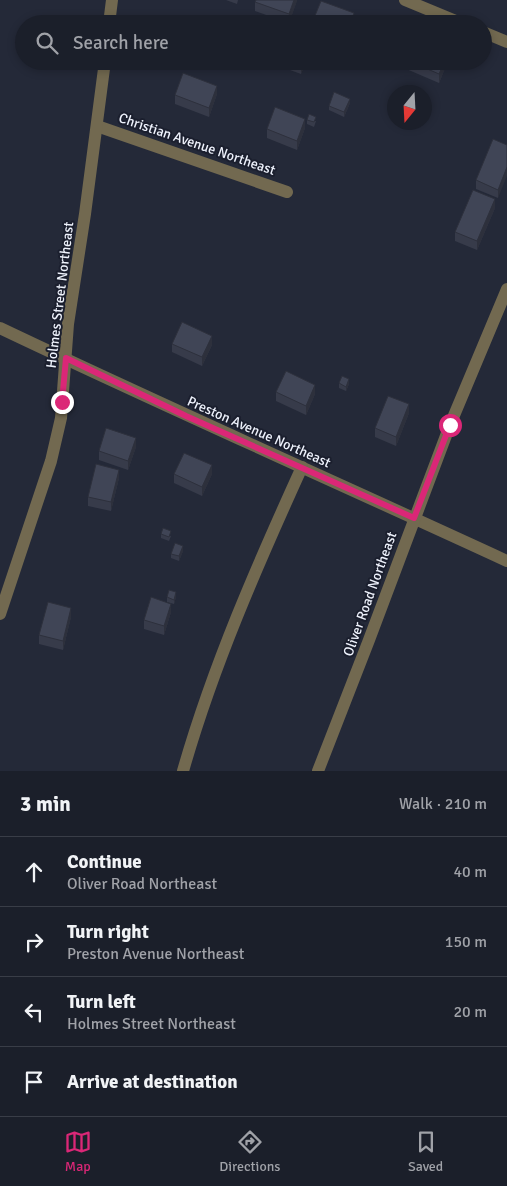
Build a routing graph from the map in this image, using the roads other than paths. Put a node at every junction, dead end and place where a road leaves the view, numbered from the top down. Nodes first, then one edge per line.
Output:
1 (112, 0) edge
2 (405, 0) edge
3 (111, 15) edge
4 (441, 15) edge
5 (492, 36) edge
6 (507, 42) edge
7 (104, 70) edge
8 (97, 126) junction
9 (287, 192) dead end
10 (507, 289) edge
11 (0, 328) edge
12 (66, 358) junction
13 (302, 467) junction
14 (414, 518) junction
15 (507, 561) edge
16 (0, 614) edge
17 (183, 771) edge
18 (318, 771) edge

1 - 3 street
2 - 4 street
5 - 6 street
7 - 8 street, Holmes Street Northeast
8 - 9 street, Christian Avenue Northeast
8 - 12 street, Holmes Street Northeast
10 - 14 street, Oliver Road Northeast
11 - 12 street, Preston Avenue Northeast
12 - 13 street, Preston Avenue Northeast
12 - 16 street, Holmes Street Northeast
13 - 14 street, Preston Avenue Northeast
13 - 17 street
14 - 15 street, Preston Avenue Northeast
14 - 18 street, Oliver Road Northeast

